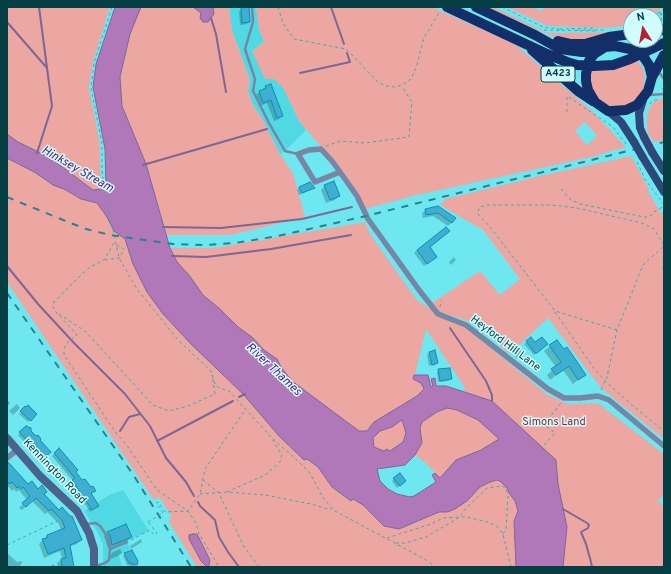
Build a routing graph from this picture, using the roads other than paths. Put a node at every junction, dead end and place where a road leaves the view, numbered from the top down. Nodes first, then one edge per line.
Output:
1 (252, 7) edge
2 (448, 7) edge
3 (476, 7) edge
4 (535, 35) junction
5 (623, 35) edge
6 (623, 40) edge
7 (523, 42) junction
8 (664, 43) edge
9 (603, 48) junction
10 (643, 55) junction
11 (664, 55) edge
12 (587, 66) junction
13 (654, 72) junction
14 (664, 79) edge
15 (662, 94) edge
16 (645, 101) junction
17 (595, 102) junction
18 (608, 111) junction
19 (298, 154) junction
20 (664, 171) edge
21 (340, 172) junction
22 (664, 192) edge
23 (7, 438) edge
24 (664, 446) edge
25 (17, 450) junction
26 (7, 458) edge
27 (85, 524) junction
28 (127, 542) road end
29 (110, 549) junction
30 (94, 567) edge

1 - 19 lane
2 - 7 highway, A423
3 - 4 highway, A423
4 - 5 highway
4 - 9 highway, A423
6 - 9 highway
7 - 12 highway, A423
7 - 17 highway, A423
8 - 10 highway
9 - 10 highway
9 - 12 highway
10 - 12 highway, A423
10 - 13 highway
11 - 13 highway
12 - 17 highway
13 - 14 lane
13 - 16 highway
15 - 16 lane
16 - 18 highway
16 - 20 main road, bridge
17 - 18 highway
18 - 22 main road, bridge
19 - 21 street, Heyford Hill Lane
19 - 21 street
21 - 24 street, Heyford Hill Lane
23 - 25 street, Kennington Road
25 - 26 street
25 - 27 street, Kennington Road
27 - 29 lane
27 - 30 street, Kennington Road
28 - 29 lane
29 - 30 lane

